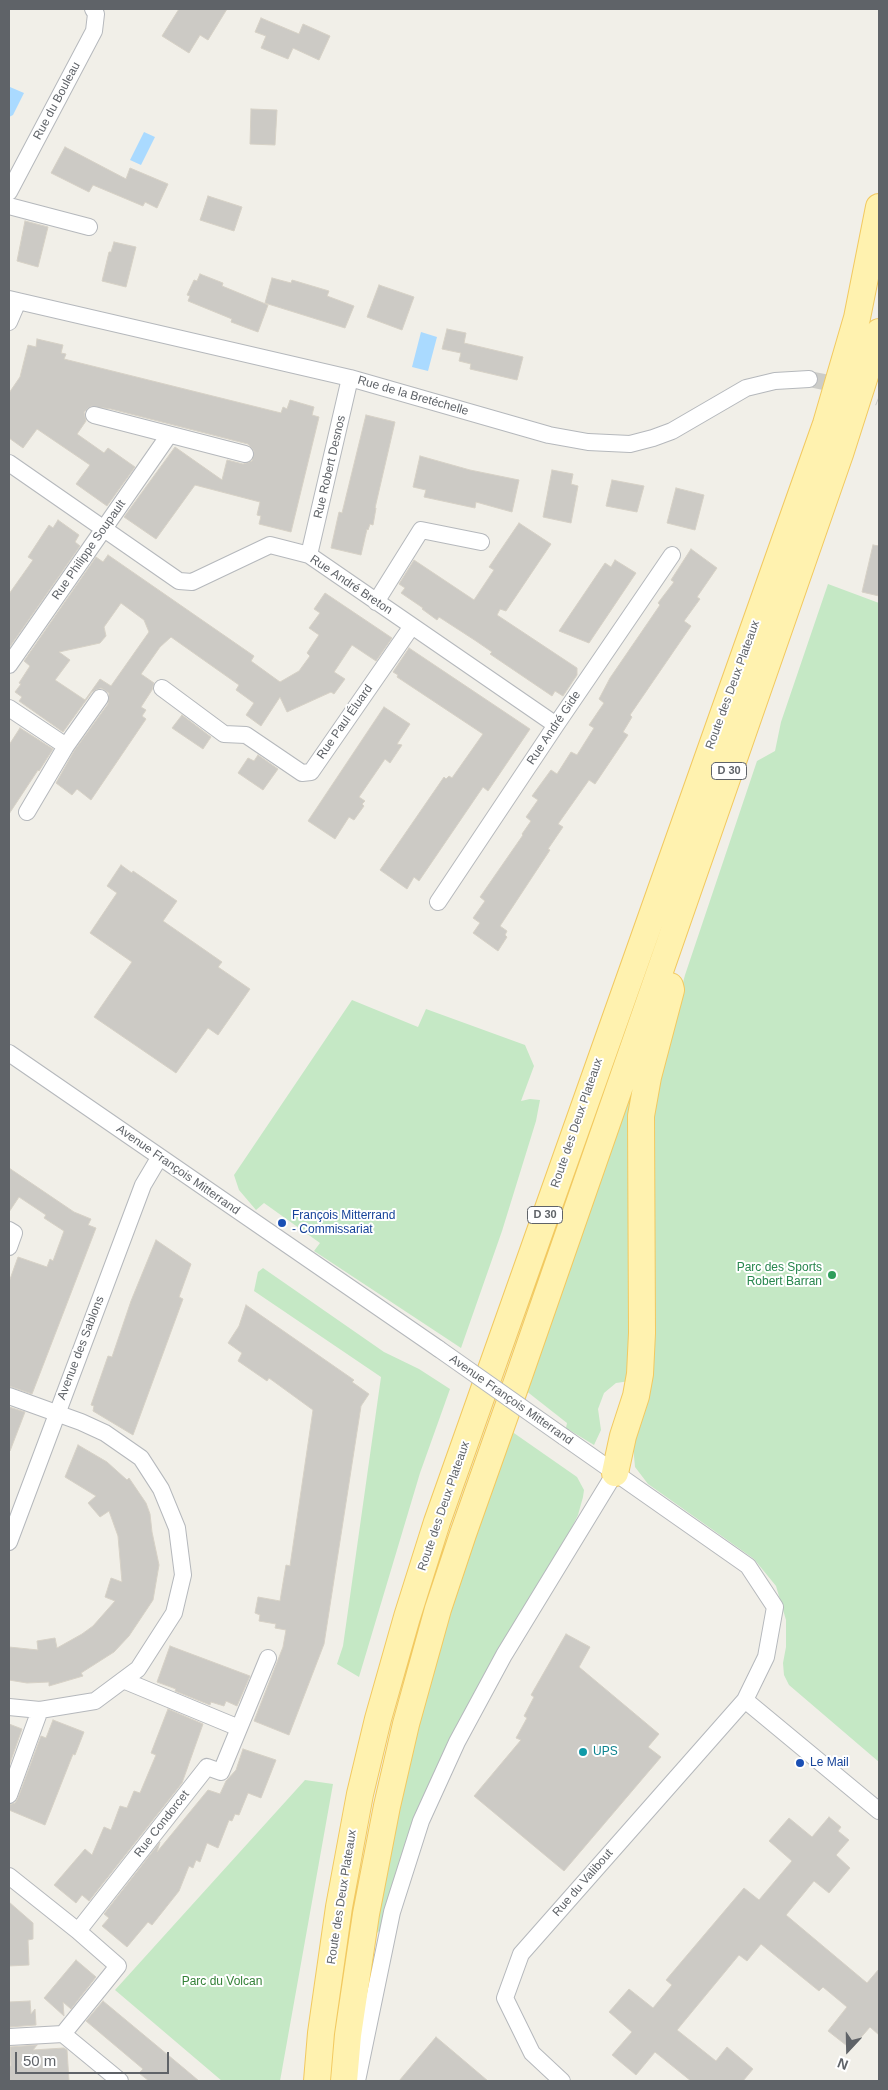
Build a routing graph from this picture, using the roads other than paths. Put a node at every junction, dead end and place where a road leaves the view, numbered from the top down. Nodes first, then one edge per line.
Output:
1 (93, 9) edge
2 (9, 192) edge
3 (9, 206) edge
4 (879, 207) edge
5 (89, 227) dead end
6 (13, 300) edge
7 (9, 322) edge
8 (879, 332) edge
9 (350, 378) junction
10 (809, 379) tunnel mouth
11 (94, 416) dead end
12 (169, 434) junction
13 (245, 454) dead end
14 (9, 463) edge
15 (104, 528) junction
16 (481, 542) dead end
17 (309, 555) junction
18 (672, 555) dead end
19 (376, 602) junction
20 (412, 626) junction
21 (9, 665) edge
22 (162, 688) dead end
23 (100, 698) dead end
24 (9, 708) edge
25 (556, 725) junction
26 (66, 746) junction
27 (27, 812) dead end
28 (438, 902) dead end
29 (664, 961) junction
30 (9, 1052) edge
31 (160, 1158) junction
32 (9, 1230) edge
33 (9, 1247) edge
34 (9, 1396) edge
35 (57, 1413) junction
36 (615, 1473) junction
37 (9, 1542) edge
38 (268, 1658) dead end
39 (123, 1680) junction
40 (745, 1700) junction
41 (9, 1707) edge
42 (40, 1710) junction
43 (239, 1728) junction
44 (9, 1795) edge
45 (879, 1811) edge
46 (9, 1876) edge
47 (78, 1931) junction
48 (63, 2034) junction
49 (9, 2037) edge
50 (120, 2081) edge
51 (317, 2081) edge
52 (344, 2081) edge
53 (357, 2081) edge
54 (562, 2081) edge

1 - 2 street, Rue du Bouleau
3 - 5 street
4 - 51 main road, Route des Deux Plateaux / D 30
6 - 7 street
6 - 9 street, Rue de la Bretéchelle
8 - 29 main road, Route des Deux Plateaux / D 30
9 - 10 street, Rue de la Bretéchelle
9 - 17 street, Rue Robert Desnos
11 - 12 street
12 - 13 street
12 - 15 street, Rue Philippe Soupault
14 - 15 street, Rue André Breton
15 - 17 street, Rue André Breton
15 - 21 street, Rue Philippe Soupault
16 - 19 street
17 - 19 street, Rue André Breton
18 - 25 street, Rue André Gide
19 - 20 street, Rue André Breton
20 - 22 street, Rue Paul Éluard
20 - 25 street, Rue André Breton
23 - 26 street
24 - 26 street
25 - 28 street, Rue André Gide
26 - 27 street
29 - 36 main road
29 - 52 main road, Route des Deux Plateaux / D 30
30 - 31 street, Avenue François Mitterrand
31 - 35 street, Avenue des Sablons
31 - 36 street, Avenue François Mitterrand, bridge
32 - 33 street
34 - 35 street
35 - 37 street, Avenue des Sablons
35 - 39 street
36 - 40 street, Avenue François Mitterrand
36 - 53 street
38 - 43 street, Rue Condorcet
39 - 42 street
39 - 43 street
40 - 45 street
40 - 54 street, Rue du Valibout
41 - 42 street
42 - 44 street
43 - 47 street, Rue Condorcet
46 - 47 street
47 - 48 street
48 - 49 street
48 - 50 street

